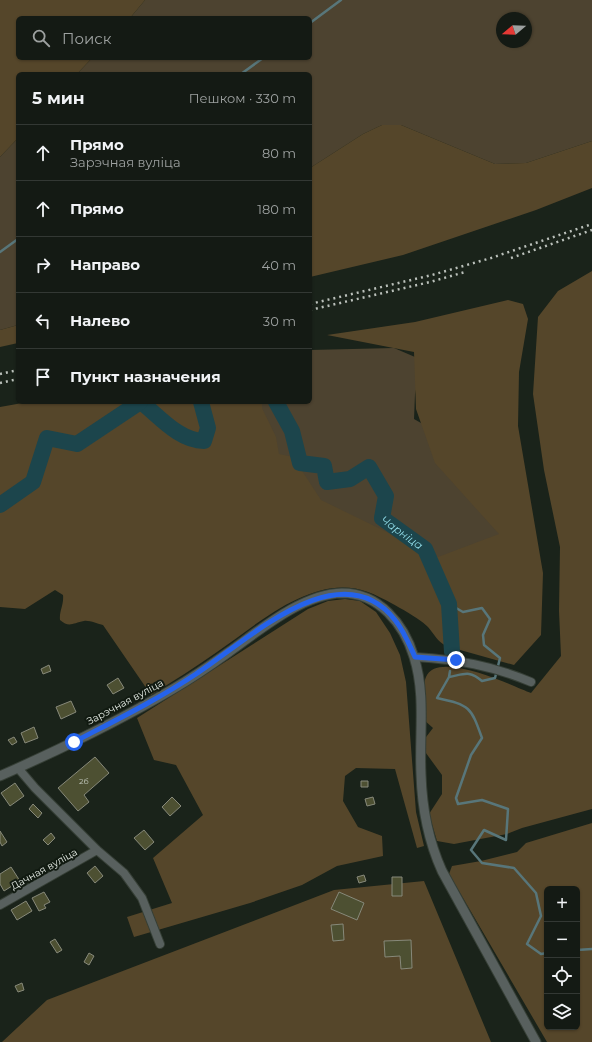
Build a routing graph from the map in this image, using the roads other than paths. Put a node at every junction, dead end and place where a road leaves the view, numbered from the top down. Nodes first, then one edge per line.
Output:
1 (415, 657) junction
2 (531, 682) dead end
3 (18, 768) junction
4 (0, 776) edge
5 (97, 850) junction
6 (0, 905) edge
7 (160, 944) dead end
8 (536, 1042) edge

1 - 2 street
1 - 3 street, Зарэчная вуліца
1 - 8 street, Зарэчная вуліца
3 - 4 street, Зарэчная вуліца
3 - 5 street
5 - 6 street, Дачная вуліца
5 - 7 street

